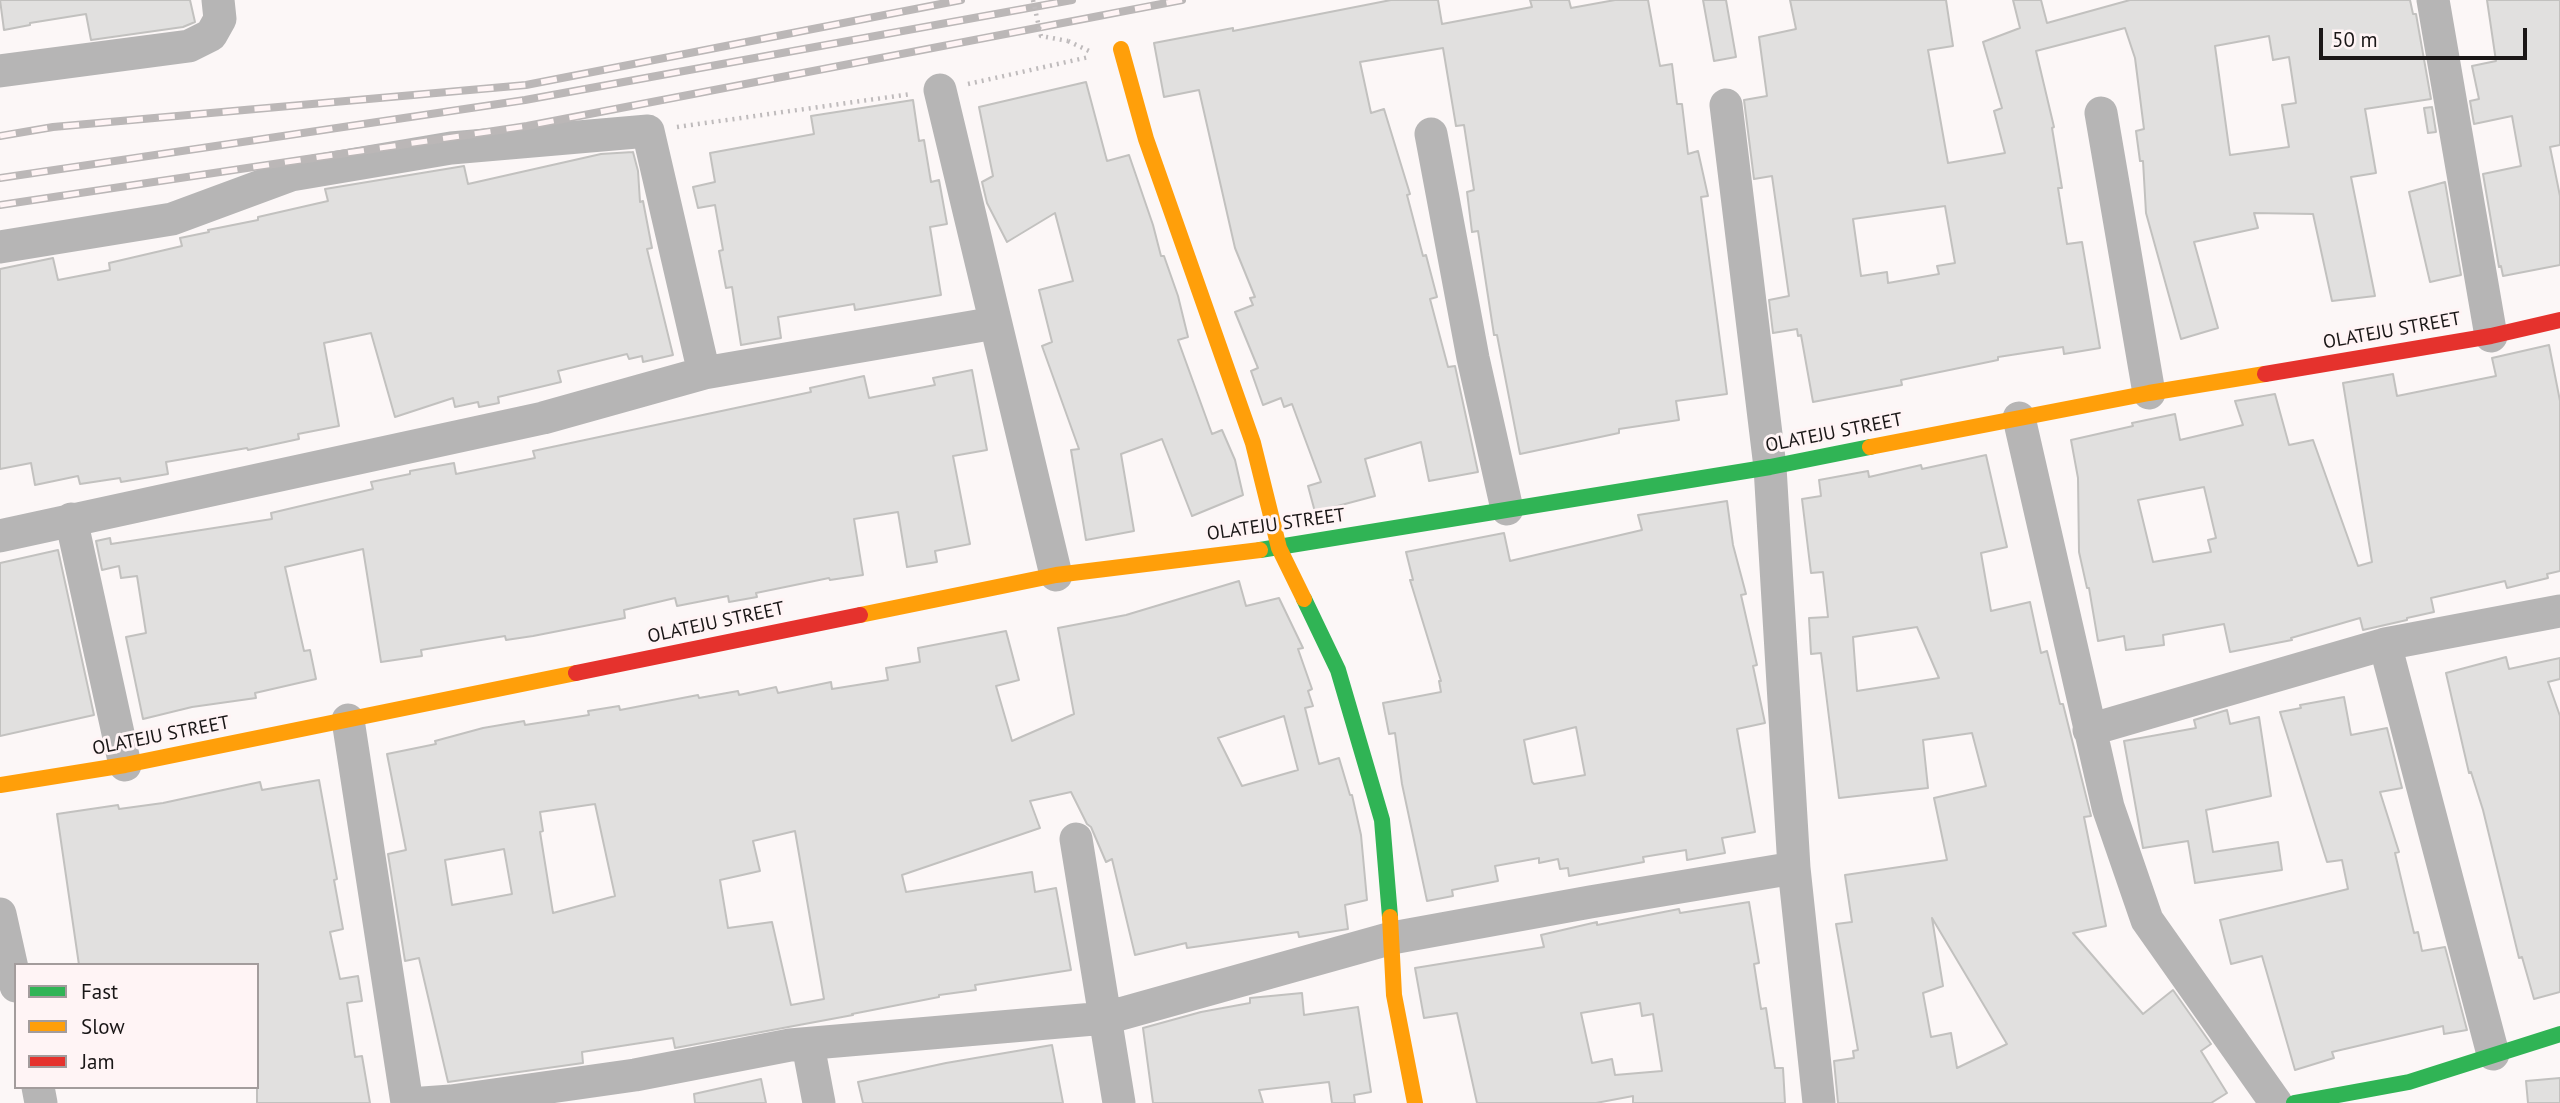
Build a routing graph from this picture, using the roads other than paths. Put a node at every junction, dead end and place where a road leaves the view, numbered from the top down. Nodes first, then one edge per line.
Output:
1 (218, 0) edge
2 (2433, 0) edge
3 (1121, 50) dead end
4 (0, 71) edge
5 (940, 90) road end
6 (1726, 105) dead end
7 (2101, 113) dead end
8 (1431, 134) dead end
9 (0, 247) edge
10 (2560, 320) edge
11 (995, 323) junction
12 (2491, 336) junction
13 (704, 373) junction
14 (2149, 393) junction
15 (2019, 418) junction
16 (1770, 467) junction
17 (1507, 509) junction
18 (71, 519) junction
19 (0, 536) edge
20 (1279, 548) junction
21 (1056, 575) junction
22 (2560, 611) edge
23 (2385, 644) junction
24 (348, 720) junction
25 (2089, 730) junction
26 (125, 765) junction
27 (0, 785) edge
28 (1076, 839) dead end
29 (1794, 869) junction
30 (0, 914) edge
31 (1392, 938) junction
32 (14, 977) edge
33 (1106, 1018) junction
34 (2560, 1034) edge
35 (808, 1045) junction
36 (2493, 1054) junction
37 (407, 1103) edge
38 (422, 1103) edge
39 (818, 1103) edge
40 (1119, 1103) edge
41 (1415, 1103) edge
42 (1819, 1103) edge
43 (2276, 1103) edge
44 (2294, 1103) edge

1 - 4 street
2 - 12 street
3 - 20 street
5 - 11 street
6 - 16 street
7 - 14 street
8 - 17 street
9 - 13 street
10 - 12 street, OLATEJU STREET
11 - 13 street
11 - 21 street
12 - 14 street, OLATEJU STREET
13 - 18 street
14 - 15 street, OLATEJU STREET
15 - 16 street, OLATEJU STREET
15 - 25 street
16 - 17 street, OLATEJU STREET
16 - 29 street
17 - 20 street, OLATEJU STREET
18 - 19 street
18 - 26 street
20 - 21 street, OLATEJU STREET
20 - 31 street
21 - 24 street, OLATEJU STREET
22 - 23 street
23 - 25 street
23 - 36 street
24 - 26 street, OLATEJU STREET
24 - 37 street
25 - 43 street
26 - 27 street, OLATEJU STREET
28 - 33 street
29 - 31 street
29 - 42 street
30 - 32 street
31 - 33 street
31 - 41 street
33 - 35 street
33 - 40 street
34 - 36 street
35 - 38 street
35 - 39 street
36 - 44 street

